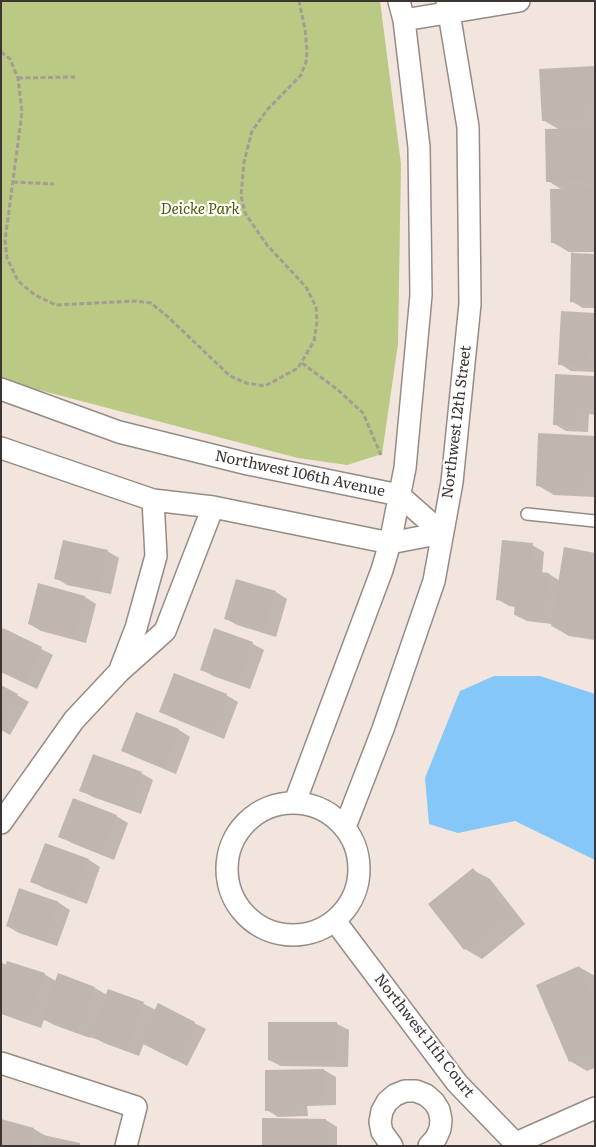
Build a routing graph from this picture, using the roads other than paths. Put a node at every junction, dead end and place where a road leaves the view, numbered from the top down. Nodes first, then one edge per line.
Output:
1 (519, 1) edge
2 (448, 7) edge
3 (401, 10) edge
4 (1, 388) edge
5 (1, 448) edge
6 (399, 495) junction
7 (153, 500) junction
8 (213, 507) junction
9 (527, 514) dead end
10 (595, 521) edge
11 (442, 533) junction
12 (390, 543) junction
13 (119, 672) junction
14 (294, 802) junction
15 (1, 822) edge
16 (345, 827) junction
17 (335, 921) junction
18 (1, 1063) edge
19 (457, 1083) junction
20 (434, 1102) junction
21 (595, 1108) edge
22 (517, 1144) edge
23 (126, 1146) edge
24 (392, 1146) edge
25 (429, 1146) edge

1 - 2 street
2 - 3 street
2 - 11 street, Northwest 12th Street
3 - 6 street
4 - 6 street, Northwest 106th Avenue
5 - 7 street
6 - 11 street, Northwest 106th Avenue
6 - 12 street
7 - 8 street
7 - 13 street
8 - 12 street
8 - 13 street
9 - 10 lane
11 - 12 street
11 - 16 street, Northwest 12th Street
12 - 14 street
13 - 15 street
14 - 16 street
14 - 17 street
16 - 17 street
17 - 19 street, Northwest 11th Court
18 - 23 street
19 - 20 street
19 - 22 street, Northwest 11th Court
20 - 24 street
20 - 25 street
21 - 22 street

